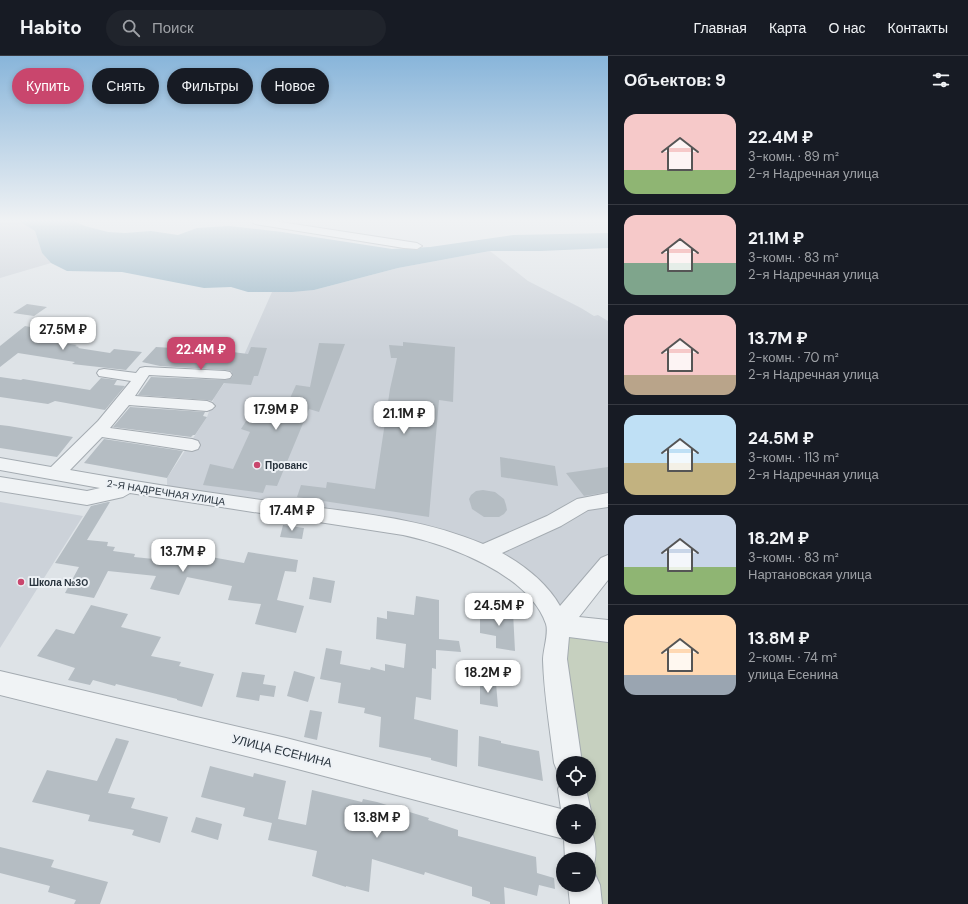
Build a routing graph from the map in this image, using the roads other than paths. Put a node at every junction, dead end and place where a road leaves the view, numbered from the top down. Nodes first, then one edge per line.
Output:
1 (104, 373) dead end
2 (225, 375) dead end
3 (140, 378) junction
4 (125, 400) junction
5 (207, 406) dead end
6 (97, 431) junction
7 (192, 445) dead end
8 (0, 464) edge
9 (55, 474) junction
10 (0, 484) edge
11 (132, 488) junction
12 (608, 500) edge
13 (483, 553) junction
14 (608, 564) edge
15 (558, 625) junction
16 (608, 631) edge
17 (0, 683) edge
18 (567, 756) edge
19 (556, 822) edge
20 (585, 892) edge
21 (586, 904) edge

1 - 3 street
2 - 3 street
3 - 4 street
4 - 5 street
4 - 6 street
6 - 7 street
6 - 9 street
8 - 9 street, 2-Я НАДРЕЧНАЯ УЛИЦА
9 - 11 street, 2-Я НАДРЕЧНАЯ УЛИЦА
10 - 11 street
11 - 13 street, 2-Я НАДРЕЧНАЯ УЛИЦА
12 - 13 street
13 - 15 street, 2-Я НАДРЕЧНАЯ УЛИЦА
14 - 15 street
15 - 16 street
15 - 18 street
17 - 19 street, УЛИЦА ЕСЕНИНА
20 - 21 street

